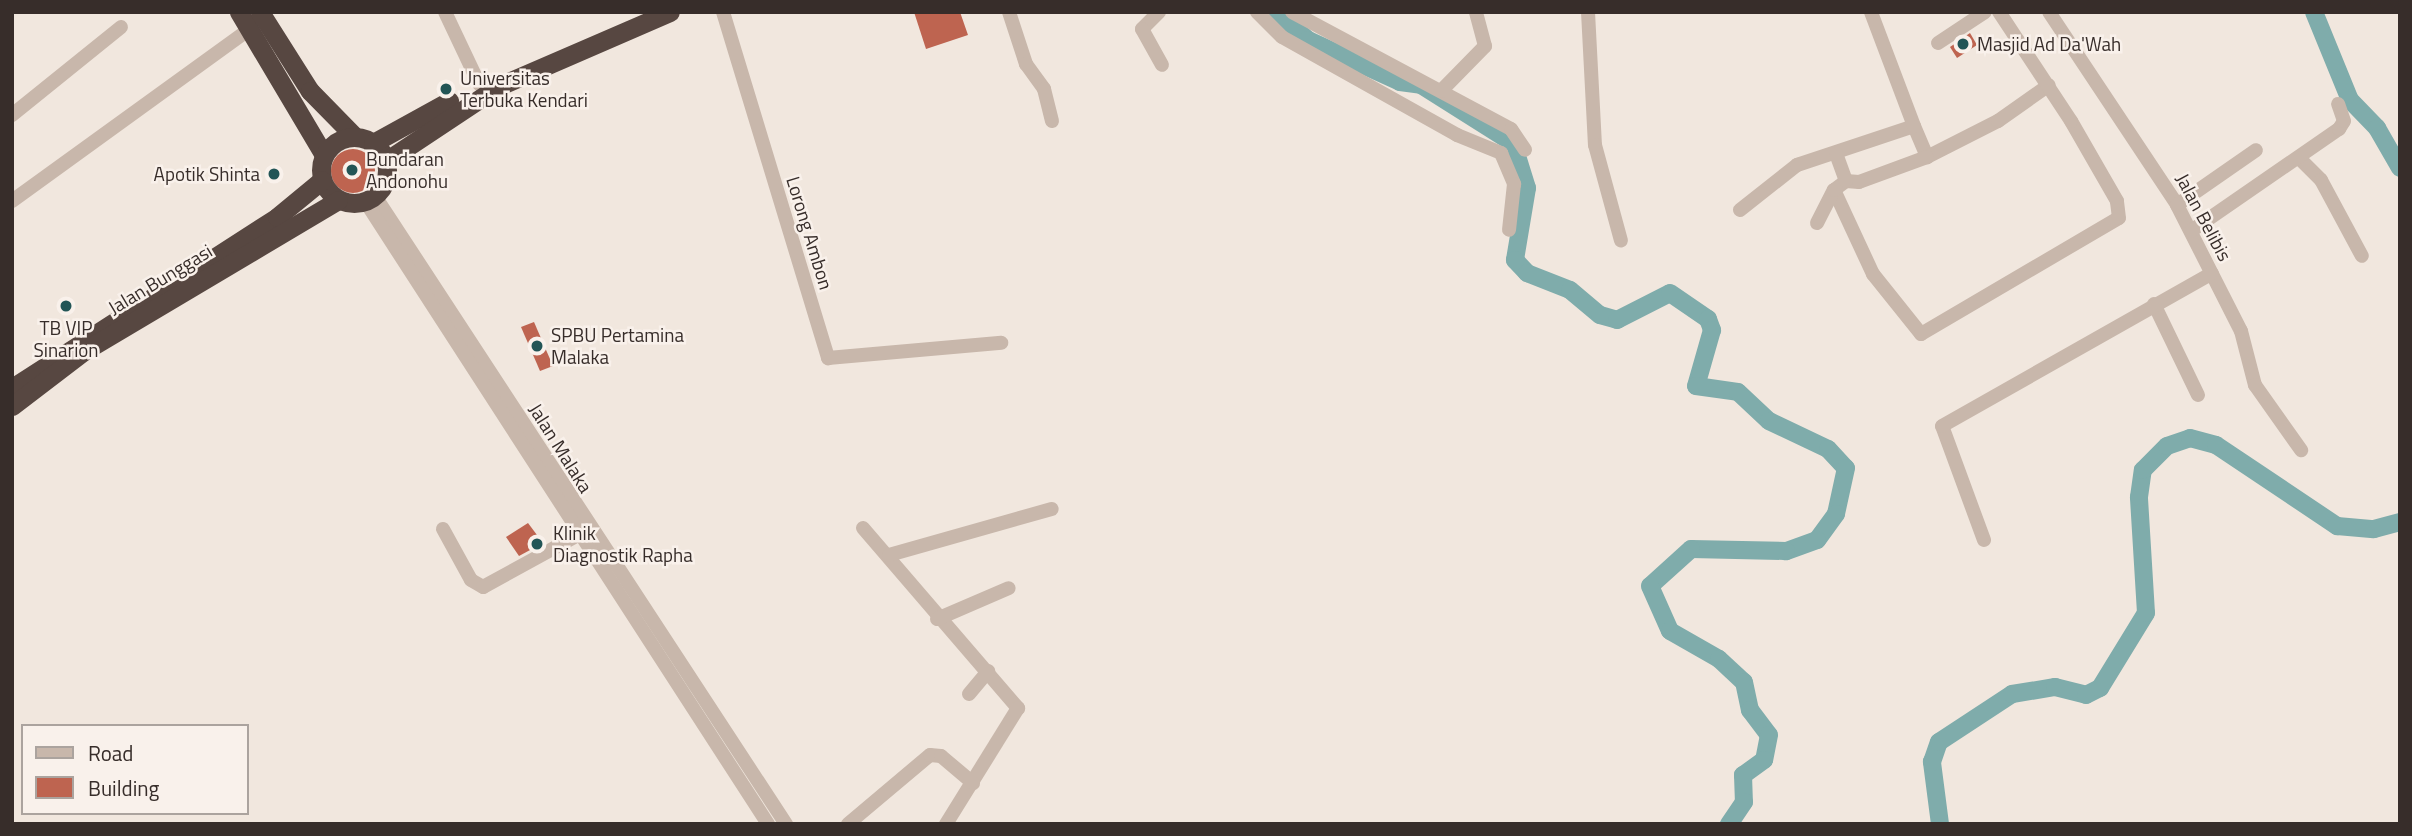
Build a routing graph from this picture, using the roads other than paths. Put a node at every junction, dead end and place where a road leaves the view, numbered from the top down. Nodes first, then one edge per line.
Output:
1 (445, 12) edge
2 (633, 12) edge
3 (670, 12) edge
4 (723, 12) edge
5 (1009, 12) edge
6 (1159, 12) edge
7 (1257, 12) edge
8 (1292, 12) edge
9 (1476, 12) edge
10 (1588, 12) edge
11 (1871, 12) edge
12 (1985, 12) edge
13 (1999, 12) edge
14 (2049, 12) edge
15 (250, 18) edge
16 (121, 27) dead end
17 (1938, 43) dead end
18 (570, 46) junction
19 (1162, 65) dead end
20 (479, 83) junction
21 (2049, 85) junction
22 (1441, 91) junction
23 (2338, 104) dead end
24 (12, 116) edge
25 (1052, 121) dead end
26 (1914, 126) junction
27 (364, 140) junction
28 (1525, 150) dead end
29 (2256, 150) dead end
30 (1836, 154) junction
31 (324, 155) junction
32 (1927, 157) junction
33 (2301, 160) junction
34 (386, 161) junction
35 (322, 180) junction
36 (1840, 186) junction
37 (370, 198) junction
38 (338, 200) junction
39 (12, 201) edge
40 (2177, 205) junction
41 (1740, 210) dead end
42 (1817, 223) dead end
43 (1509, 230) dead end
44 (2191, 231) junction
45 (1621, 241) dead end
46 (2362, 256) dead end
47 (2212, 273) junction
48 (2154, 304) junction
49 (1002, 343) dead end
50 (12, 388) edge
51 (2198, 395) dead end
52 (12, 406) edge
53 (2301, 450) dead end
54 (1052, 509) dead end
55 (863, 528) dead end
56 (443, 529) dead end
57 (578, 535) junction
58 (1984, 540) dead end
59 (889, 555) junction
60 (1009, 588) dead end
61 (937, 619) junction
62 (988, 671) junction
63 (969, 694) dead end
64 (973, 783) junction
65 (769, 816) edge
66 (786, 824) edge
67 (848, 824) edge
68 (946, 824) edge

1 - 20 street
2 - 18 highway
3 - 18 highway
4 - 49 street, Lorong Ambon
5 - 25 street
6 - 19 street
7 - 43 street
8 - 22 street
9 - 22 street
10 - 45 street
11 - 26 street
12 - 17 street
13 - 21 street
14 - 40 street, Jalan Belibis
15 - 27 highway
15 - 31 highway
15 - 39 street
16 - 24 street
18 - 20 highway
18 - 34 highway
20 - 27 highway
21 - 32 street
21 - 36 street
22 - 28 street
23 - 33 street
26 - 30 street
26 - 32 street
27 - 31 highway
27 - 34 highway
29 - 40 street
30 - 36 street
30 - 41 street
31 - 35 highway
32 - 36 street
33 - 44 street
33 - 46 street
34 - 37 highway
35 - 38 highway
35 - 50 highway, Jalan Bunggasi
36 - 42 street
37 - 38 highway
37 - 57 street, Jalan Malaka
37 - 65 street, Jalan Malaka
38 - 52 highway, Jalan Bunggasi
40 - 44 street, Jalan Belibis
44 - 47 street, Jalan Belibis
47 - 48 street
47 - 53 street, Jalan Belibis
48 - 51 street
48 - 58 street
54 - 59 street
55 - 59 street
56 - 57 street
57 - 65 street, Jalan Malaka
59 - 61 street
60 - 61 street
61 - 62 street
62 - 63 street
62 - 64 street
64 - 67 street
64 - 68 street
65 - 66 street, Jalan Malaka

